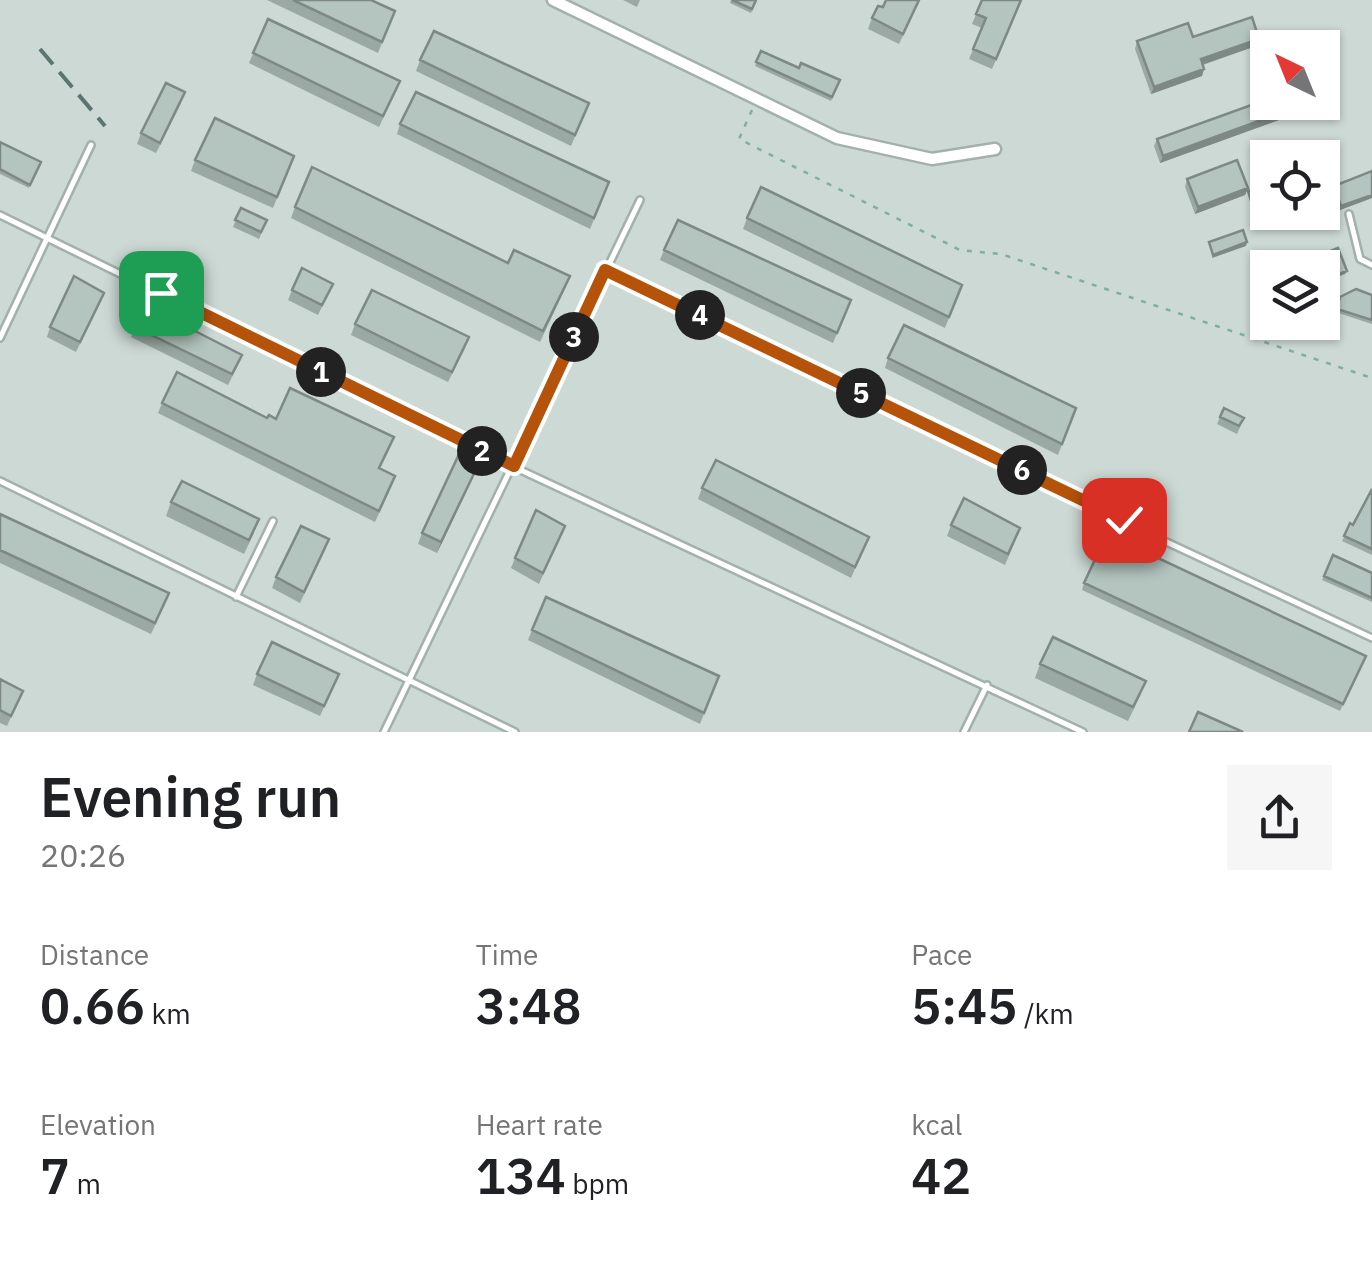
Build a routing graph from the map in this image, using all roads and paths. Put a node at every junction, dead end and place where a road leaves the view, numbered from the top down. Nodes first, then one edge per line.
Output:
1 (553, 0) edge
2 (757, 100) junction
3 (91, 145) dead end
4 (995, 149) dead end
5 (640, 200) dead end
6 (1349, 214) dead end
7 (0, 215) edge
8 (46, 237) junction
9 (1372, 264) edge
10 (605, 270) junction
11 (0, 338) edge
12 (1372, 378) edge
13 (514, 466) junction
14 (0, 481) edge
15 (273, 521) dead end
16 (236, 596) junction
17 (1372, 638) edge
18 (408, 681) junction
19 (987, 685) junction
20 (384, 732) edge
21 (515, 732) edge
22 (964, 732) edge
23 (1084, 732) edge

1 - 2 street
2 - 4 street
2 - 12 path
3 - 8 lane
5 - 10 lane
6 - 9 lane
7 - 8 lane
8 - 11 lane
8 - 13 lane
10 - 13 lane
10 - 17 lane
13 - 18 lane
13 - 19 lane
14 - 16 lane
15 - 16 lane
16 - 18 lane
18 - 20 lane
18 - 21 lane
19 - 22 lane
19 - 23 lane

